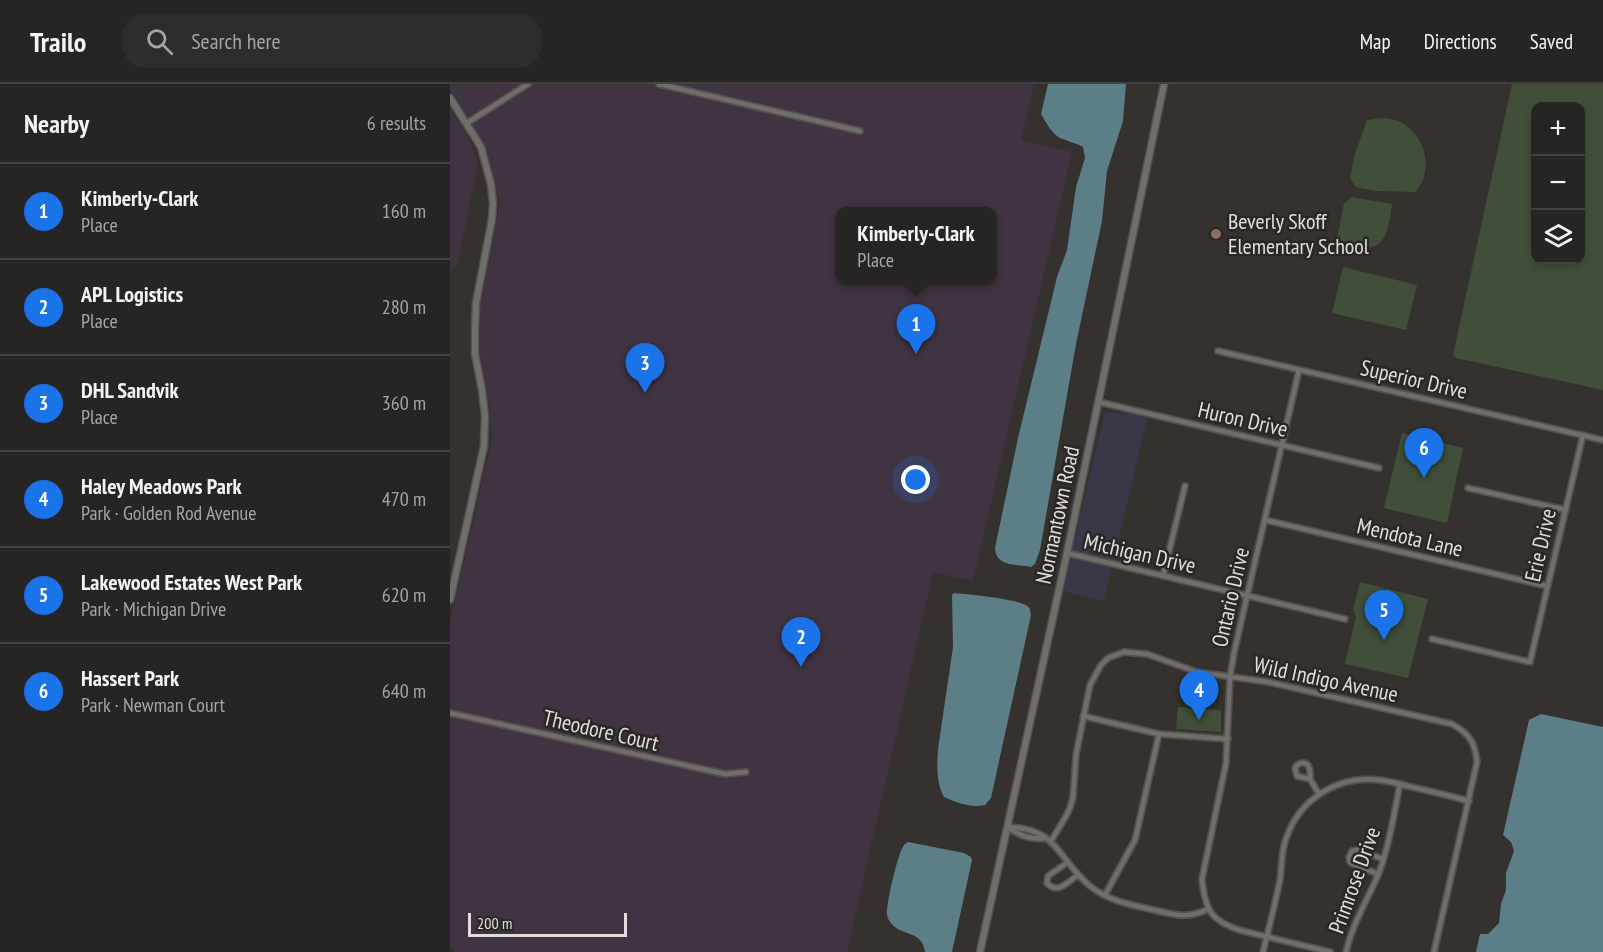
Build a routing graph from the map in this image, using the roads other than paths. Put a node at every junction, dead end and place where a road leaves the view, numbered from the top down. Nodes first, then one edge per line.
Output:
1 (528, 84) edge
2 (659, 84) edge
3 (1164, 84) edge
4 (450, 98) edge
5 (467, 123) junction
6 (860, 131) dead end
7 (1218, 351) dead end
8 (1299, 370) junction
9 (1099, 402) junction
10 (1583, 435) junction
11 (1603, 440) edge
12 (1282, 446) junction
13 (1379, 468) dead end
14 (1185, 486) dead end
15 (1468, 488) dead end
16 (1566, 510) junction
17 (1265, 520) junction
18 (1067, 553) junction
19 (1164, 576) junction
20 (452, 583) edge
21 (1547, 586) junction
22 (1247, 596) junction
23 (450, 600) edge
24 (1345, 619) dead end
25 (1432, 639) dead end
26 (1230, 677) junction
27 (450, 713) edge
28 (1083, 716) junction
29 (1160, 734) junction
30 (1227, 739) junction
31 (746, 772) dead end
32 (1310, 779) dead end
33 (1400, 784) junction
34 (1319, 794) junction
35 (1469, 801) junction
36 (1007, 827) junction
37 (1048, 840) junction
38 (1383, 859) junction
39 (1068, 862) junction
40 (1378, 874) junction
41 (1078, 875) junction
42 (1105, 896) junction
43 (1208, 909) junction
44 (1267, 938) junction
45 (980, 952) edge
46 (1263, 952) edge
47 (1330, 952) edge
48 (1346, 952) edge
49 (1434, 952) edge

1 - 5 street
2 - 6 street
3 - 9 street, Normantown Road
4 - 5 street
5 - 20 street
7 - 8 street, Superior Drive
8 - 10 street, Superior Drive
8 - 12 street, Ontario Drive
9 - 12 street, Huron Drive
9 - 18 street, Normantown Road
10 - 11 street, Superior Drive
10 - 16 street, Erie Drive
12 - 13 street, Huron Drive
12 - 17 street, Ontario Drive
14 - 19 street
15 - 16 street
16 - 21 street, Erie Drive
17 - 21 street, Mendota Lane
17 - 22 street, Ontario Drive
18 - 19 street, Michigan Drive
18 - 36 street, Normantown Road
19 - 22 street, Michigan Drive
20 - 23 street
21 - 25 street, Erie Drive
22 - 24 street, Michigan Drive
22 - 26 street, Ontario Drive
26 - 28 street, Wild Indigo Avenue
26 - 30 street, Ontario Drive
26 - 35 street, Wild Indigo Avenue
27 - 31 street, Theodore Court
28 - 29 street
28 - 37 street
29 - 30 street
29 - 42 street
30 - 43 street, Ontario Drive
32 - 34 street
33 - 34 street
33 - 35 street
33 - 38 street, Primrose Drive
34 - 44 street
35 - 49 street, Wild Indigo Avenue
36 - 37 street
36 - 45 street, Normantown Road
37 - 39 street
38 - 40 street, Primrose Drive
38 - 40 street
39 - 41 street
39 - 41 street
40 - 48 street, Primrose Drive
41 - 42 street
42 - 43 street
43 - 44 street
44 - 46 street
44 - 47 street

